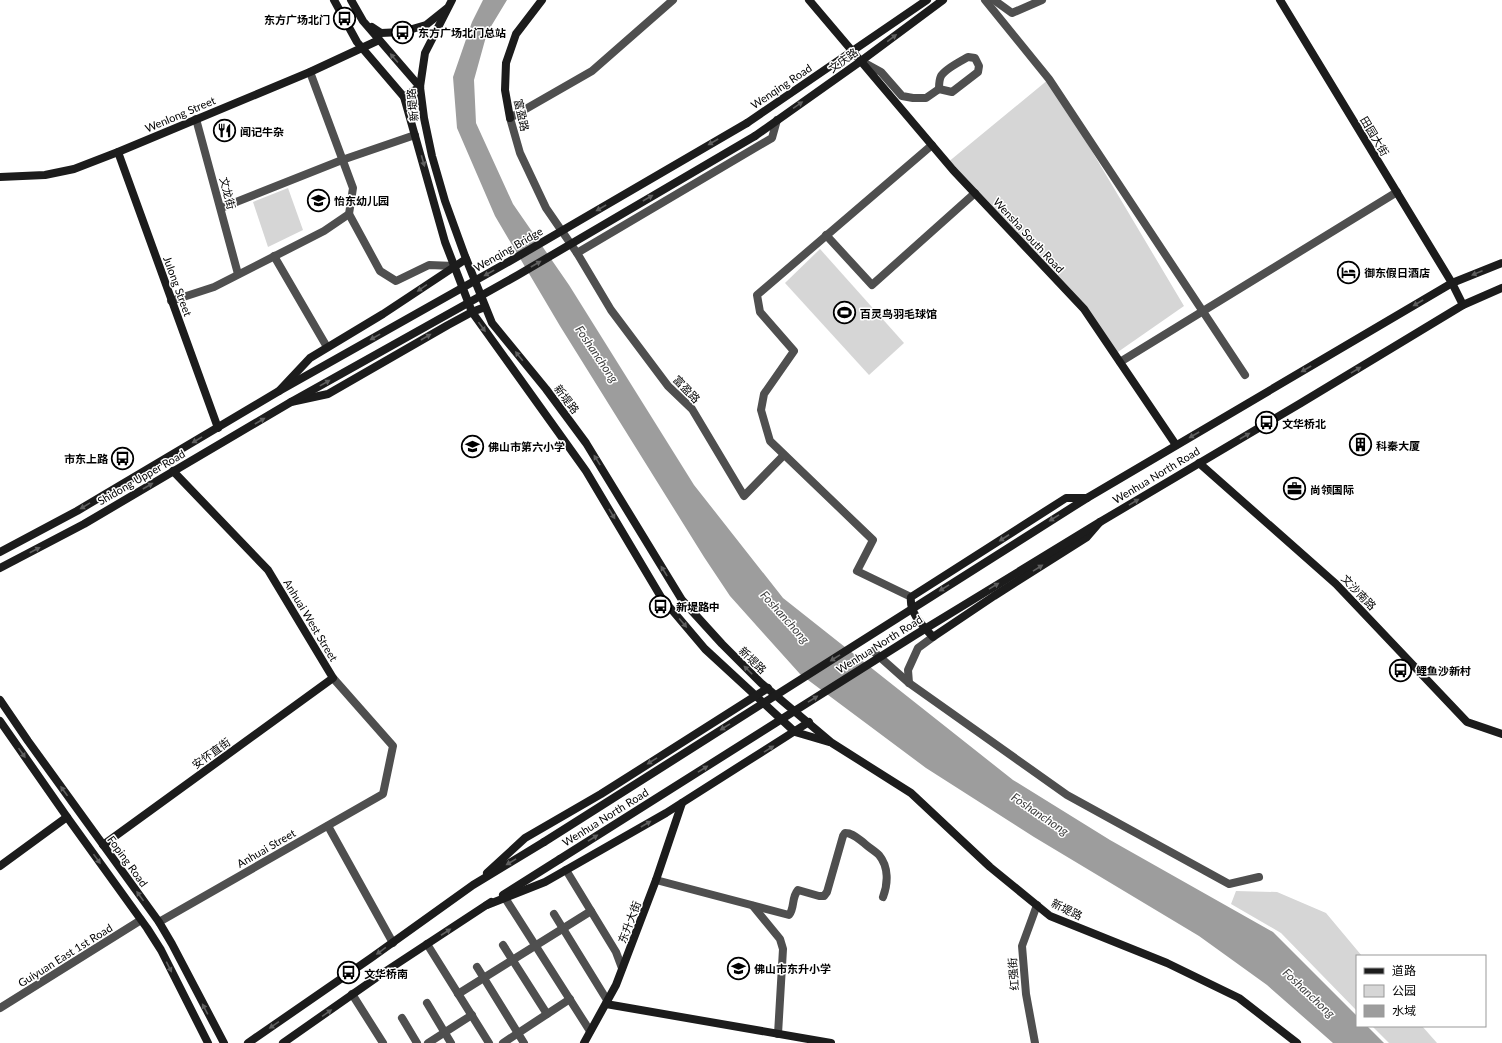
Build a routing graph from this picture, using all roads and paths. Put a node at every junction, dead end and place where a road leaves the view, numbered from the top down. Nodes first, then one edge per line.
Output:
1 (334, 0) edge
2 (350, 0) edge
3 (542, 0) edge
4 (673, 0) edge
5 (809, 0) edge
6 (927, 0) edge
7 (943, 0) edge
8 (984, 0) edge
9 (994, 0) edge
10 (1042, 0) edge
11 (1280, 0) edge
12 (450, 4) edge
13 (363, 22) junction
14 (379, 40) junction
15 (362, 48) junction
16 (852, 51) junction
17 (861, 61) junction
18 (310, 72) junction
19 (420, 87) junction
20 (939, 89) junction
21 (404, 97) junction
22 (510, 118) junction
23 (196, 119) junction
24 (777, 120) junction
25 (747, 123) joint
26 (415, 135) junction
27 (932, 145) junction
28 (118, 152) junction
29 (342, 160) junction
30 (0, 177) edge
31 (1396, 192) junction
32 (975, 193) junction
33 (220, 208) junction
34 (349, 214) junction
35 (826, 235) junction
36 (577, 253) junction
37 (274, 256) junction
38 (466, 259) junction
39 (1502, 263) edge
40 (454, 266) junction
41 (238, 274) junction
42 (1452, 283) junction
43 (1502, 288) edge
44 (171, 300) junction
45 (1463, 305) junction
46 (485, 307) junction
47 (1203, 311) junction
48 (472, 312) junction
49 (327, 347) junction
50 (1120, 362) junction
51 (1245, 375) dead end
52 (279, 391) junction
53 (291, 402) junction
54 (218, 428) junction
55 (1176, 445) junction
56 (784, 455) junction
57 (1199, 463) junction
58 (174, 471) junction
59 (1087, 498) junction
60 (1100, 522) junction
61 (0, 552) edge
62 (0, 568) edge
63 (911, 597) junction
64 (933, 637) junction
65 (873, 651) dead end
66 (333, 678) junction
67 (909, 683) junction
68 (768, 688) junction
69 (756, 696) junction
70 (0, 700) edge
71 (0, 720) edge
72 (809, 722) junction
73 (795, 732) junction
74 (1501, 732) edge
75 (832, 743) junction
76 (383, 794) joint
77 (682, 803) junction
78 (67, 817) junction
79 (328, 826) junction
80 (103, 845) junction
81 (0, 864) edge
82 (566, 870) junction
83 (1259, 877) dead end
84 (656, 880) junction
85 (473, 885) junction
86 (883, 897) dead end
87 (505, 898) junction
88 (487, 905) junction
89 (1037, 905) junction
90 (752, 906) junction
91 (591, 911) junction
92 (554, 914) dead end
93 (141, 920) junction
94 (159, 922) junction
95 (563, 929) junction
96 (392, 943) junction
97 (427, 944) junction
98 (503, 945) dead end
99 (536, 946) junction
100 (513, 960) junction
101 (477, 967) dead end
102 (622, 968) junction
103 (484, 978) junction
104 (352, 994) junction
105 (458, 994) junction
106 (570, 998) junction
107 (607, 1002) junction
108 (427, 1004) dead end
109 (0, 1008) edge
110 (547, 1014) junction
111 (472, 1015) junction
112 (402, 1018) dead end
113 (590, 1031) junction
114 (445, 1032) junction
115 (518, 1033) junction
116 (778, 1034) junction
117 (208, 1043) edge
118 (224, 1043) edge
119 (248, 1043) edge
120 (283, 1043) edge
121 (383, 1043) edge
122 (418, 1043) edge
123 (428, 1043) edge
124 (451, 1043) edge
125 (489, 1043) edge
126 (503, 1043) edge
127 (524, 1043) edge
128 (584, 1043) edge
129 (831, 1043) edge
130 (1035, 1043) edge
131 (1297, 1043) edge

1 - 15 main road, 新堤路
2 - 13 main road
3 - 22 main road, 富盈路
4 - 22 street
5 - 16 main road, Wensha South Road
6 - 16 main road, Wenqing Road
17 -> 7 main road, 文庆路
8 - 47 street
9 - 10 street
11 - 31 main road, 田园大街
12 - 13 main road
12 - 19 main road, 新堤路
13 - 14 main road
14 - 15 main road, Wenlong Street
19 -> 14 main road
15 - 18 main road, Wenlong Street
15 - 21 main road, 新堤路
16 - 17 main road, Wensha South Road
16 - 25 main road, Wenqing Road
17 - 20 street
24 -> 17 main road, 文庆路
17 - 27 main road, Wensha South Road
18 - 23 main road, Wenlong Street
18 - 29 street
19 - 21 main road
19 - 38 main road, 新堤路
20 - 20 street
21 - 26 main road, 新堤路
22 - 36 street, 富盈路
23 - 28 main road, Wenlong Street
23 - 33 street, 文龙街
24 - 36 street
53 -> 24 main road, 文庆路, bridge
25 -> 52 main road, Wenqing Bridge, bridge
26 - 29 street
26 -> 40 main road, 新堤路
27 - 32 main road, Wensha South Road
27 - 35 street
28 - 30 main road, Wenlong Street
28 - 44 main road, Julong Street
29 - 33 street
29 - 34 street
31 - 42 main road, 田园大街
31 - 47 street
32 - 35 street
32 - 50 main road, Wensha South Road
33 - 41 street, 文龙街
34 - 37 street
34 - 40 street
35 - 56 street
36 - 56 street, 富盈路
37 - 41 street
37 - 49 street
38 - 40 main road
38 - 46 main road, 新堤路
39 -> 42 main road, Wenhua North Road
40 - 48 main road, 新堤路
40 -> 49 main road
41 - 44 street
42 - 45 main road, 田园大街
42 -> 55 main road, Wenhua North Road
43 - 45 main road, Wenhua North Road
44 - 54 main road, Julong Street
57 -> 45 main road, Wenhua North Road
46 - 48 main road
68 -> 46 main road, 新堤路
47 - 50 street
47 - 51 street
53 -> 48 main road
48 -> 69 main road, 新堤路
49 - 52 main road
50 - 55 main road, Wensha South Road
52 - 54 main road, Shidong Upper Road
58 -> 53 main road, Shidong Upper Road
54 -> 61 main road, Shidong Upper Road
55 - 59 main road, Wenhua North Road
56 - 63 street
60 -> 57 main road, Wenhua North Road
57 - 74 main road, 文沙南路
62 -> 58 main road, Shidong Upper Road
58 - 66 main road, Anhuai West Street
59 -> 63 main road
59 -> 85 main road, Wenhua North Road, bridge
64 -> 60 main road
88 -> 60 main road, Wenhua North Road, bridge
63 - 64 main road
64 - 67 street
65 - 67 street
66 - 76 street, Anhuai West Street
66 - 80 main road, 安怀直街
67 - 83 street
68 - 69 main road
68 - 72 main road, 新堤路
69 - 73 main road, 新堤路
69 -> 85 main road
80 -> 70 main road, Foping Road
71 -> 78 main road
72 - 73 main road
72 - 75 main road, 新堤路
73 - 75 main road, 新堤路
77 -> 73 main road
75 - 89 main road, 新堤路
76 - 79 street, Anhuai Street
82 -> 77 main road
77 - 84 main road, 东升大街
78 - 81 main road
78 -> 93 main road
79 - 94 street, Anhuai Street
79 - 96 street
94 -> 80 main road, Foping Road
82 - 87 main road
82 - 91 street
84 - 90 street
84 - 102 main road, 东升大街
85 - 96 main road
86 - 90 street
87 - 88 main road
87 - 99 street
97 -> 88 main road, Wenhua North Road
89 - 130 street, 红强街
89 - 131 main road, 新堤路
90 - 116 street
91 - 95 street
91 - 102 street
92 - 95 street
93 - 109 street, Guiyuan East 1st Road
93 -> 117 main road
118 -> 94 main road, Foping Road
95 - 99 street
95 - 107 street
96 -> 119 main road
97 - 104 main road, Wenhua North Road
97 - 105 street
98 - 100 street
99 - 100 street
99 - 106 street
100 - 103 street
100 - 110 street
101 - 103 street
102 - 107 main road, 东升大街
103 - 105 street
103 - 115 street
120 -> 104 main road, Wenhua North Road
104 - 121 street
105 - 111 street
106 - 110 street
106 - 113 street
107 - 113 main road, 东升大街
107 - 116 main road
108 - 114 street
110 - 115 street
111 - 114 street
111 - 125 street
112 - 122 street
113 - 128 main road, 东升大街
114 - 123 street
114 - 124 street
115 - 126 street
115 - 127 street
116 - 129 main road

